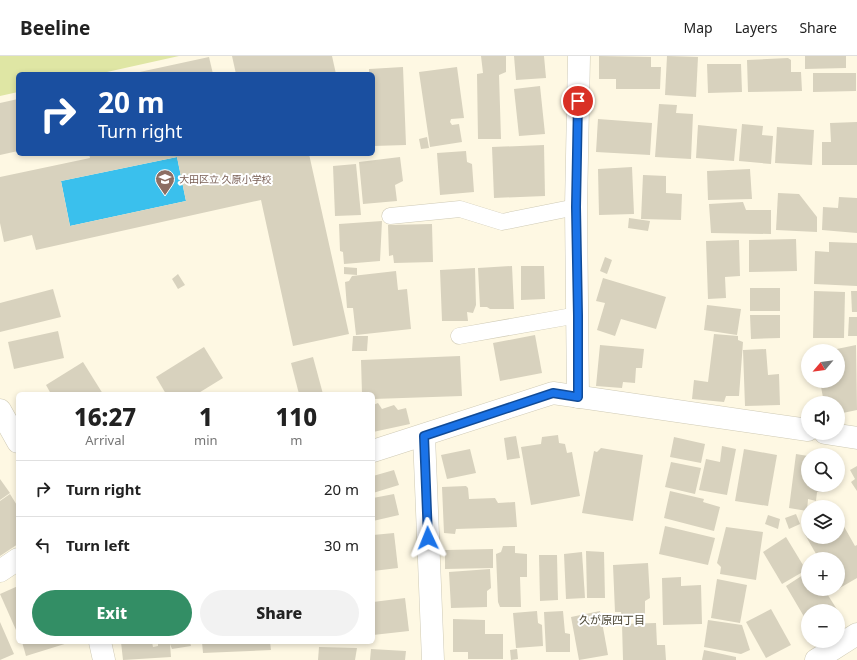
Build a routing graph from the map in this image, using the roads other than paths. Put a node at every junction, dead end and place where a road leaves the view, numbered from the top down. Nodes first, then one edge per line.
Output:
1 (579, 56) edge
2 (576, 207) junction
3 (390, 216) dead end
4 (578, 316) junction
5 (459, 336) dead end
6 (578, 397) junction
7 (801, 429) edge
8 (424, 436) junction
9 (845, 436) edge
10 (857, 438) edge
11 (375, 450) edge
12 (16, 560) edge
13 (0, 571) edge
14 (857, 634) edge
15 (100, 644) edge
16 (104, 660) edge
17 (433, 660) edge
18 (816, 660) edge

1 - 2 street
2 - 3 lane
2 - 4 street
4 - 5 lane
4 - 6 street
6 - 7 street
6 - 8 street
8 - 11 street
8 - 17 street
9 - 10 street
12 - 13 street
14 - 18 street
15 - 16 street

